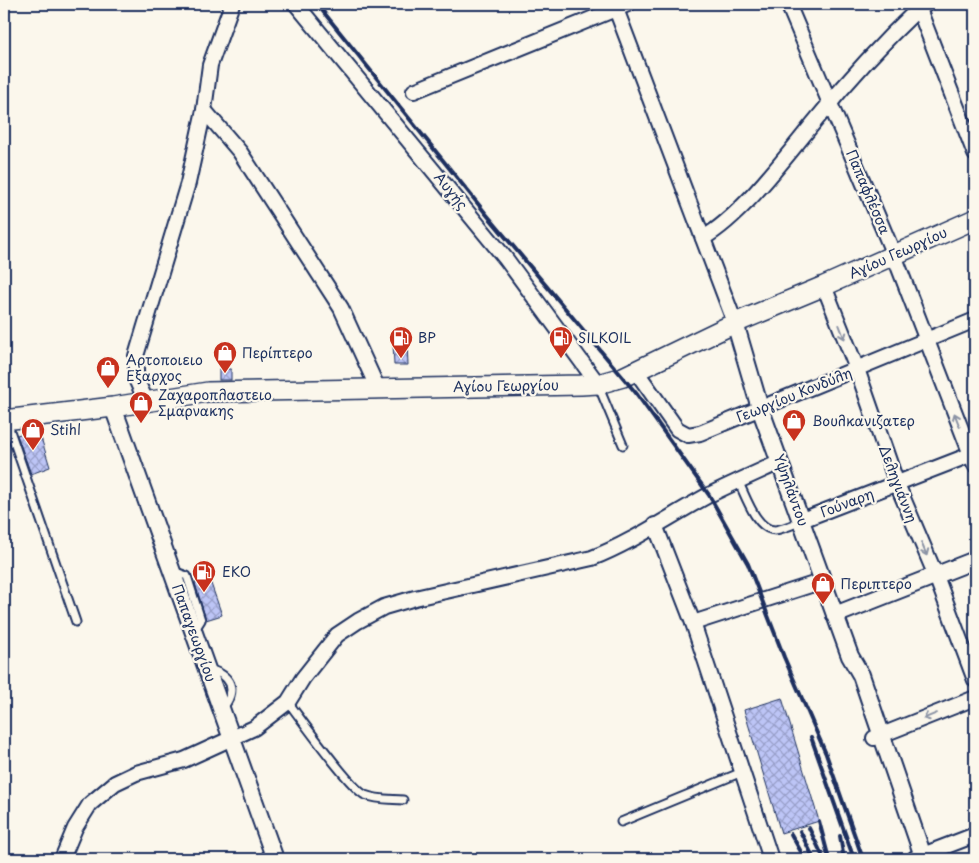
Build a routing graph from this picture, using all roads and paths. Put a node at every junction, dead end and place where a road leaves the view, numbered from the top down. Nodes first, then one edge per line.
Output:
1 (232, 4) edge
2 (296, 4) edge
3 (788, 4) edge
4 (921, 5) edge
5 (622, 6) edge
6 (414, 91) dead end
7 (830, 102) junction
8 (204, 110) junction
9 (975, 154) edge
10 (975, 218) edge
11 (703, 238) junction
12 (894, 255) junction
13 (824, 286) junction
14 (975, 320) edge
15 (735, 323) junction
16 (926, 339) junction
17 (857, 369) junction
18 (636, 372) junction
19 (598, 384) junction
20 (378, 389) junction
21 (146, 401) junction
22 (113, 407) junction
23 (760, 408) junction
24 (5, 419) edge
25 (623, 445) dead end
26 (974, 458) edge
27 (780, 462) junction
28 (738, 482) junction
29 (896, 484) junction
30 (802, 520) junction
31 (655, 525) junction
32 (975, 560) edge
33 (936, 576) junction
34 (823, 581) junction
35 (835, 615) junction
36 (76, 622) dead end
37 (693, 624) junction
38 (975, 680) edge
39 (975, 698) edge
40 (288, 702) junction
41 (878, 737) junction
42 (232, 738) junction
43 (742, 772) junction
44 (403, 800) dead end
45 (621, 822) dead end
46 (975, 835) edge
47 (919, 858) edge
48 (62, 859) edge
49 (275, 859) edge
50 (771, 859) edge

1 - 8 street
2 - 19 street, Αυγής
3 - 7 street, Παπαφλέσσα
4 - 7 street
4 - 9 street
5 - 6 street
5 - 11 street
7 - 11 street
7 - 12 street, Παπαφλέσσα
8 - 20 street
8 - 21 street
10 - 12 main road, Αγίου Γεωργίου
11 - 15 street
12 - 13 main road, Αγίου Γεωργίου
12 - 16 street, Παπαφλέσσα
13 - 15 main road, Αγίου Γεωργίου
13 -> 17 street, Δεληγιάννη
14 - 16 street, Γεωργίου Κονδύλη
15 - 18 main road, Αγίου Γεωργίου
15 - 23 street, Υψηλάντου
16 - 17 street, Γεωργίου Κονδύλη
26 -> 16 street, Παπαφλέσσα
17 - 23 street, Γεωργίου Κονδύλη
17 - 29 street, Δεληγιάννη
18 - 19 main road, Αγίου Γεωργίου
18 - 23 street, Γεωργίου Κονδύλη
19 - 20 main road, Αγίου Γεωργίου
19 - 25 lane
20 - 21 main road, Αγίου Γεωργίου
21 - 22 main road, Αγίου Γεωργίου
22 - 24 main road, Αγίου Γεωργίου
22 - 42 street, Παπαγεωργίου
23 - 27 street, Υψηλάντου
24 - 36 lane
26 - 29 street, Γούναρη
27 - 28 street
27 - 30 street, Υψηλάντου
28 - 30 lane
28 - 31 street
29 - 30 street, Γούναρη
29 -> 33 street, Δεληγιάννη
30 - 34 street, Υψηλάντου
31 - 37 street
31 - 40 street
32 - 33 street
33 - 35 street
33 - 38 street, Δεληγιάννη
34 - 35 street, Υψηλάντου
34 - 37 street
35 - 41 street, Υψηλάντου
37 - 43 street
39 -> 41 street
40 - 42 street
40 - 44 lane
41 - 47 street, Υψηλάντου
42 - 48 street
42 - 49 street, Παπαγεωργίου
43 - 45 lane
43 - 50 street
46 - 47 street

